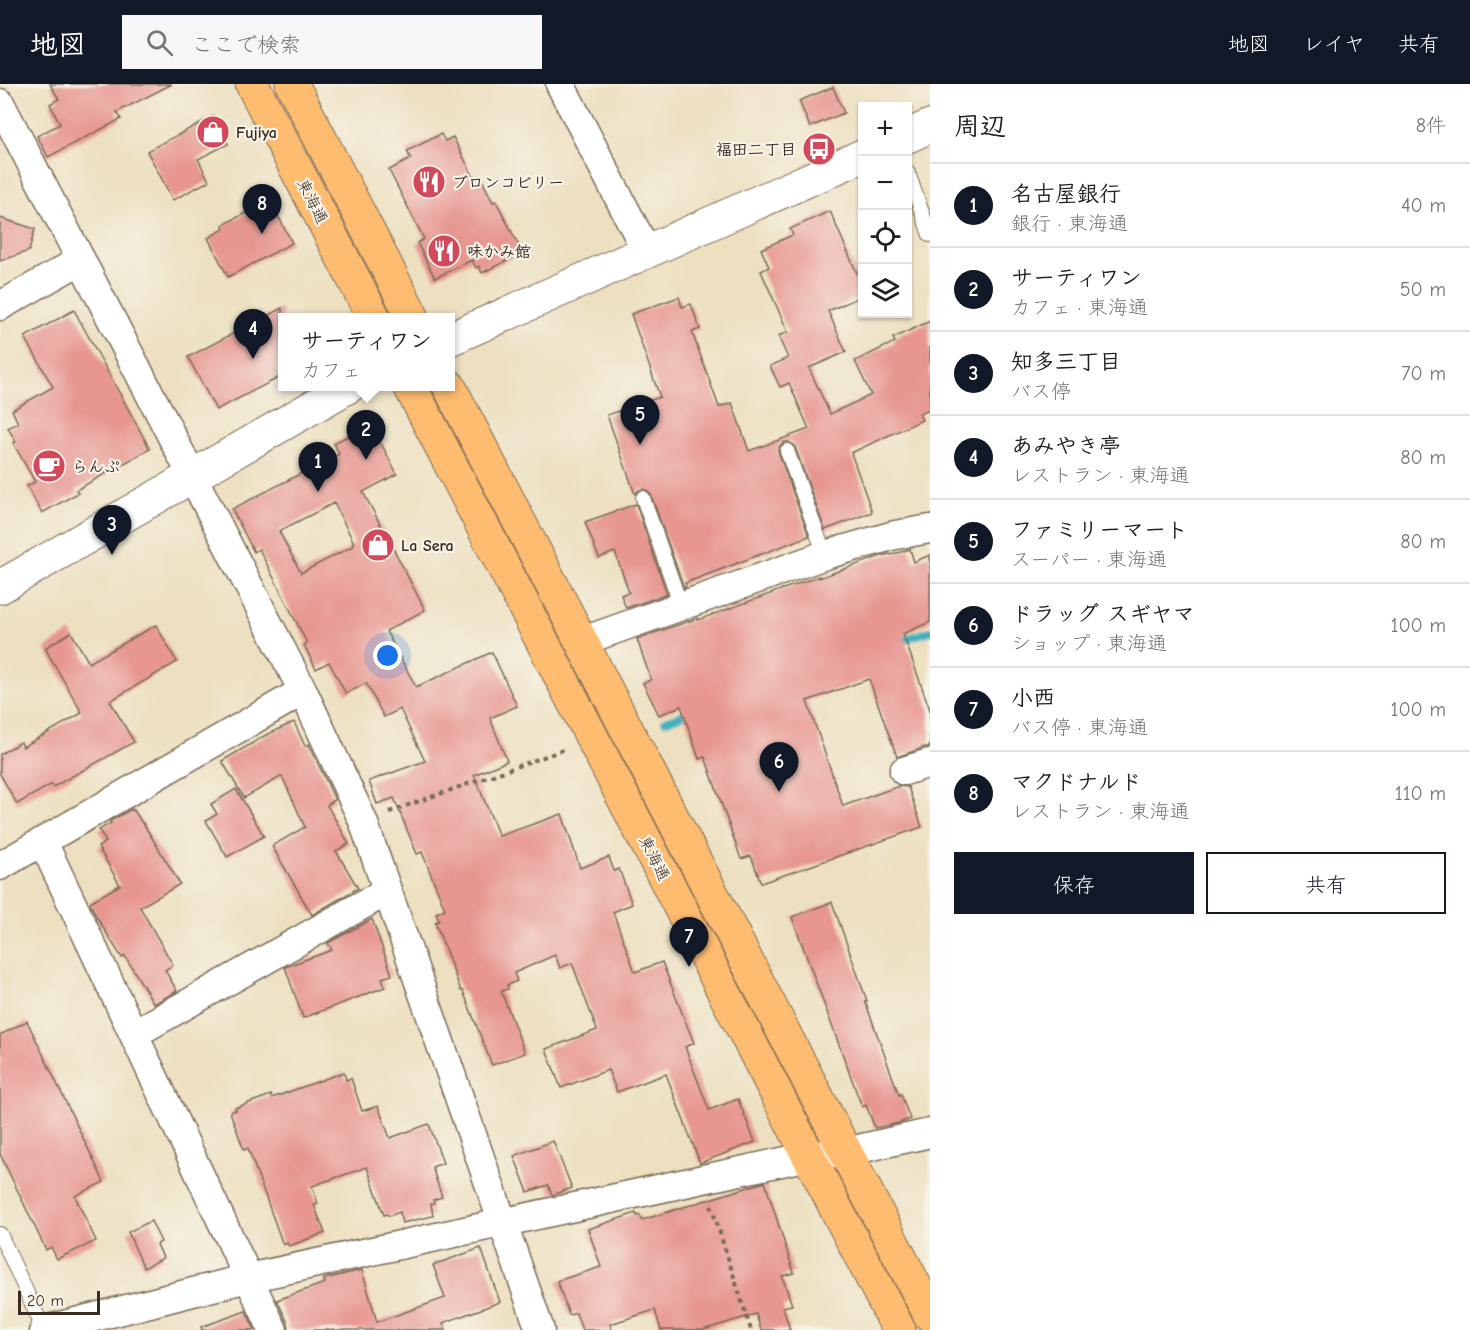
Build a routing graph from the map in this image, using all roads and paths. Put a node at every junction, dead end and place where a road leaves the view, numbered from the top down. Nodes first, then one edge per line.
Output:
1 (252, 84) edge
2 (292, 84) edge
3 (560, 84) edge
4 (0, 103) edge
5 (930, 126) edge
6 (912, 134) edge
7 (858, 158) edge
8 (912, 183) edge
9 (930, 235) edge
10 (647, 252) junction
11 (81, 260) junction
12 (0, 306) edge
13 (371, 313) edge
14 (410, 313) edge
15 (455, 337) edge
16 (342, 391) edge
17 (412, 391) edge
18 (451, 391) edge
19 (788, 451) dead end
20 (193, 477) junction
21 (643, 498) dead end
22 (930, 529) edge
23 (825, 555) junction
24 (0, 587) edge
25 (681, 606) junction
26 (580, 642) junction
27 (303, 691) junction
28 (594, 740) junction
29 (363, 821) junction
30 (43, 842) junction
31 (0, 866) edge
32 (387, 891) junction
33 (134, 1034) junction
34 (930, 1132) edge
35 (845, 1152) junction
36 (809, 1156) junction
37 (703, 1179) junction
38 (503, 1223) junction
39 (0, 1234) edge
40 (248, 1278) junction
41 (930, 1315) edge
42 (44, 1330) edge
43 (273, 1330) edge
44 (540, 1330) edge
45 (751, 1330) edge
46 (899, 1330) edge

1 - 13 main road, 東海通
2 - 14 main road
3 - 10 street
4 - 11 street
5 - 6 street
7 - 10 street
8 - 9 lane
10 - 15 street
11 - 12 street
11 - 20 street
16 - 20 street
17 - 28 main road, 東海通
18 - 26 main road, 東海通
19 - 23 lane
20 - 24 street
20 - 27 street
21 - 25 lane
22 - 23 street
23 - 25 street
25 - 26 street
26 - 35 main road, 東海通
27 - 29 street
27 - 30 street
28 - 29 path
28 - 36 main road, 東海通
29 - 32 street
30 - 31 street
30 - 33 street
32 - 33 street
32 - 38 street
33 - 40 street
34 - 35 street
35 - 36 street
35 - 41 main road, 東海通
36 - 37 street
36 - 46 main road, 東海通
37 - 38 street
37 - 45 path
38 - 40 street
38 - 44 street
39 - 42 lane
40 - 42 street
40 - 43 street

